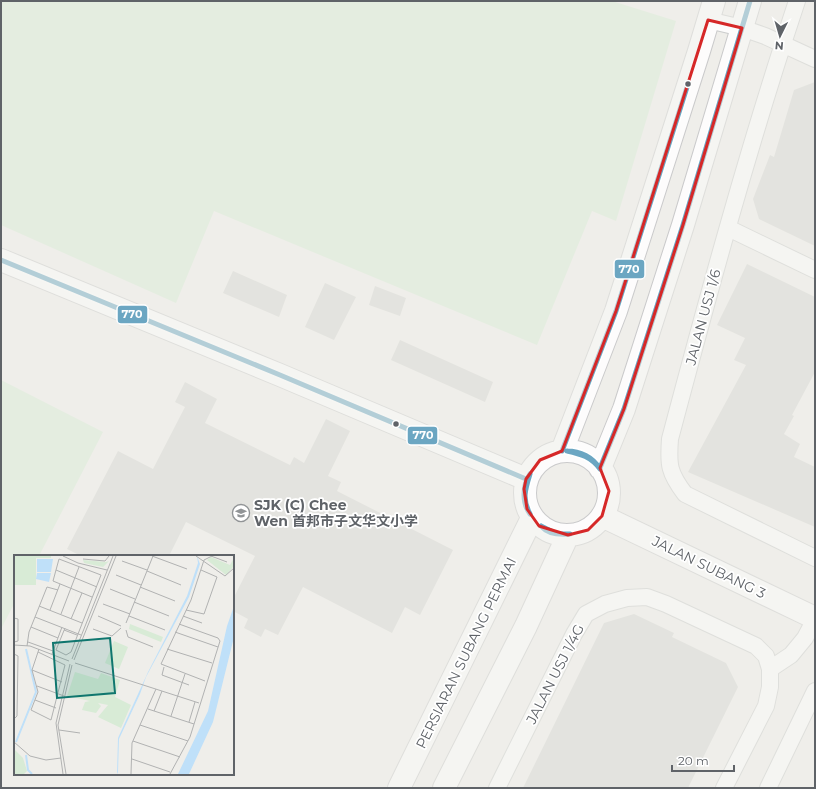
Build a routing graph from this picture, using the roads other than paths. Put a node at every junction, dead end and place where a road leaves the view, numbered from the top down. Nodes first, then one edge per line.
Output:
1 (750, 1) edge
2 (797, 1) edge
3 (711, 10) edge
4 (742, 28) junction
5 (782, 44) junction
6 (815, 59) edge
7 (728, 228) junction
8 (1, 260) edge
9 (815, 270) edge
10 (562, 451) junction
11 (600, 468) junction
12 (526, 479) junction
13 (602, 516) junction
14 (532, 518) junction
15 (568, 535) junction
16 (815, 558) edge
17 (815, 619) edge
18 (770, 669) junction
19 (815, 691) edge
20 (399, 788) edge
21 (444, 788) edge
22 (498, 788) edge
23 (724, 788) edge
24 (768, 788) edge

1 - 4 main road
2 - 5 street, JALAN USJ 1/6
3 - 4 street
3 - 10 main road
4 - 5 street
4 - 11 main road
5 - 6 street
5 - 7 street, JALAN USJ 1/6
7 - 9 street
7 - 16 street, JALAN USJ 1/6
8 - 12 main road
10 - 11 main road
10 - 12 main road
11 - 13 main road
12 - 14 main road
13 - 15 main road
13 - 17 main road, JALAN SUBANG 3
14 - 15 main road
14 - 20 main road, PERSIARAN SUBANG PERMAI
15 - 21 main road
17 - 18 street
18 - 22 street, JALAN USJ 1/4G
18 - 23 street
19 - 24 street

